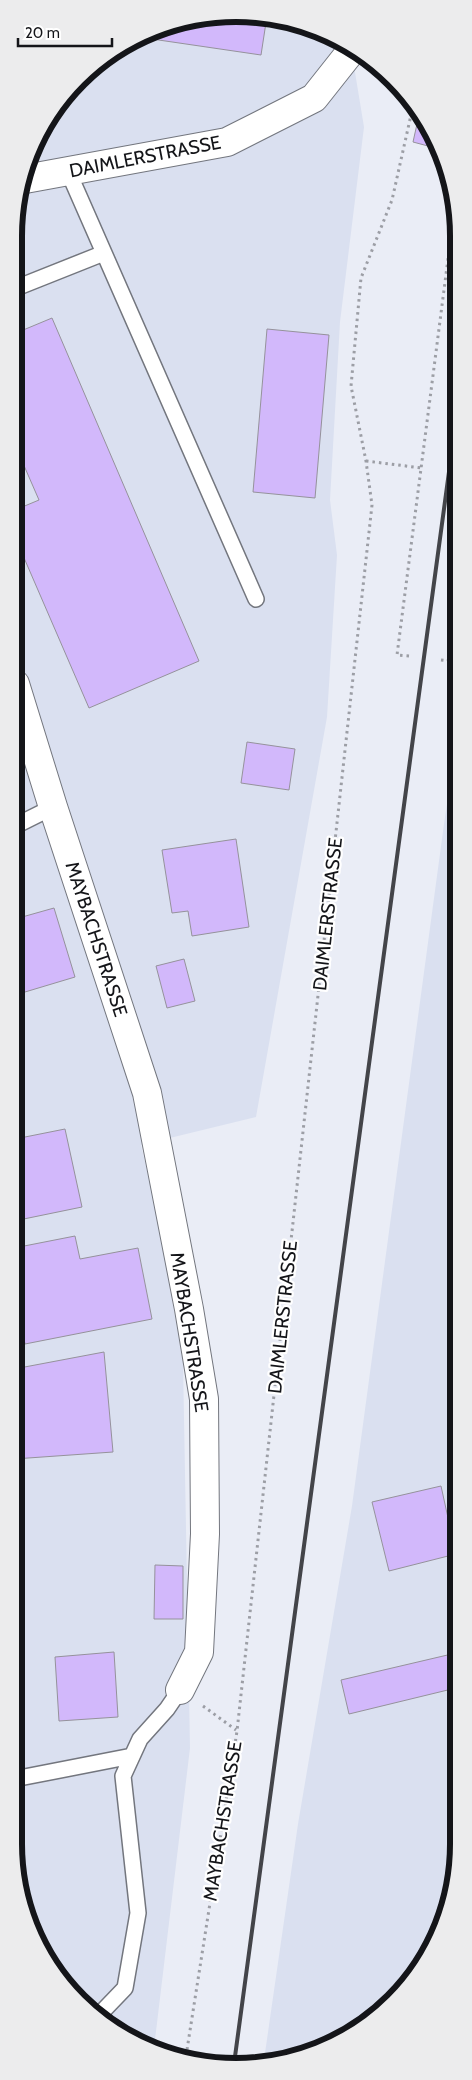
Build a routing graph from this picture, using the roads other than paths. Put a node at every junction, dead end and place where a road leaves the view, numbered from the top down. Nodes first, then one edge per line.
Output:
1 (349, 54) edge
2 (68, 171) junction
3 (31, 178) edge
4 (104, 253) junction
5 (22, 286) edge
6 (256, 599) dead end
7 (22, 707) edge
8 (53, 808) junction
9 (22, 823) edge
10 (180, 1690) joint
11 (132, 1756) junction
12 (22, 1777) edge
13 (103, 2011) edge

1 - 2 street, DAIMLERSTRASSE
2 - 3 street, DAIMLERSTRASSE
2 - 4 lane
4 - 5 lane
4 - 6 lane
7 - 8 street, MAYBACHSTRASSE
8 - 9 lane
8 - 10 street, MAYBACHSTRASSE
10 - 11 lane
11 - 12 lane
11 - 13 lane

